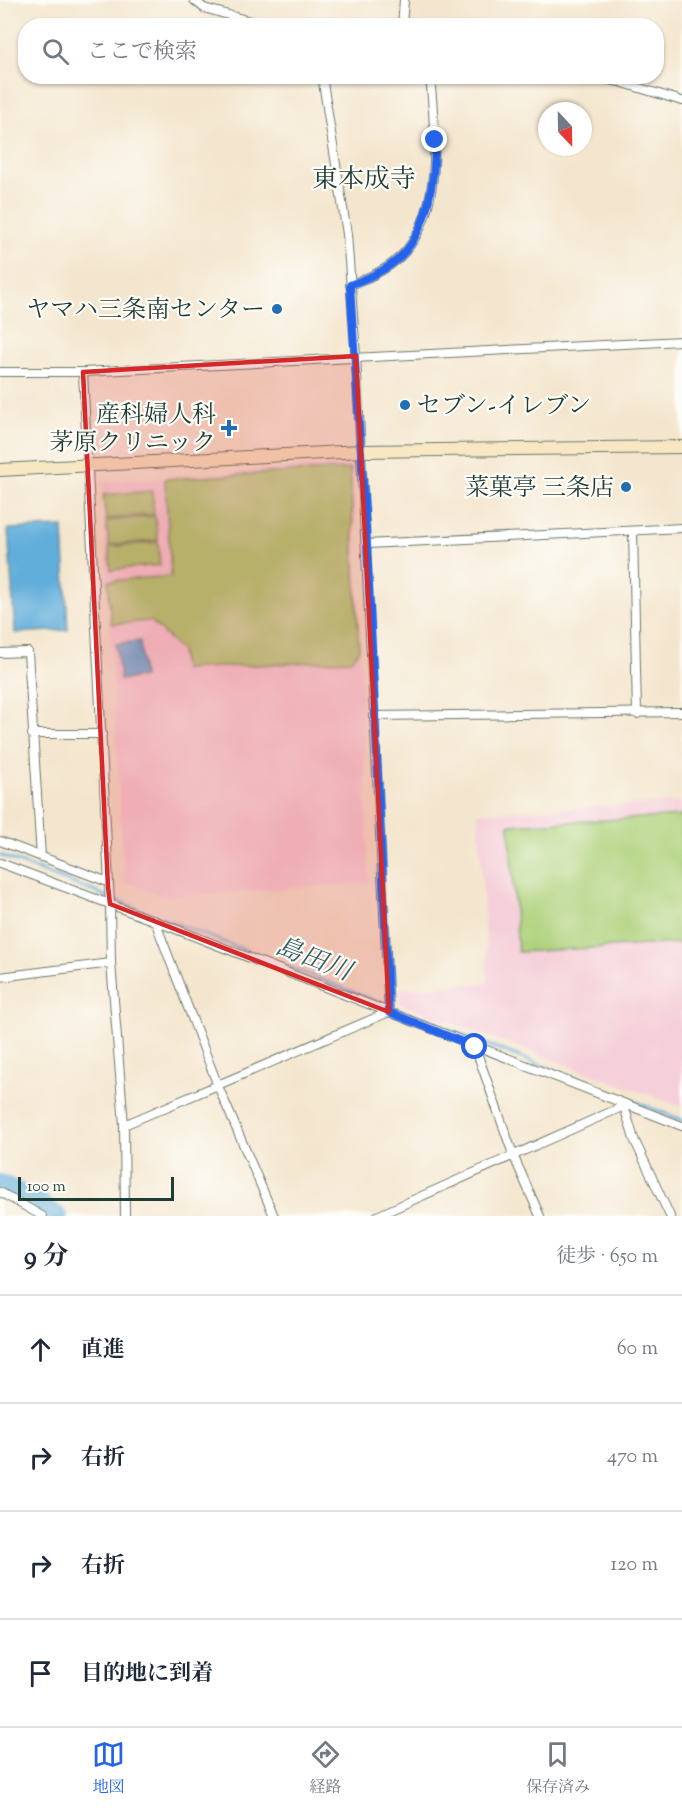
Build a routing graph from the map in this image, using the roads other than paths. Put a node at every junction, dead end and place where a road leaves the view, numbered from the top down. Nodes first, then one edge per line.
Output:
1 (194, 0) edge
2 (404, 0) edge
3 (239, 18) edge
4 (403, 18) edge
5 (323, 84) edge
6 (430, 84) edge
7 (627, 84) edge
8 (682, 101) edge
9 (350, 285) junction
10 (682, 341) edge
11 (356, 357) junction
12 (0, 372) edge
13 (83, 372) junction
14 (682, 447) edge
15 (362, 451) junction
16 (89, 467) junction
17 (0, 470) edge
18 (682, 528) edge
19 (633, 531) junction
20 (367, 544) junction
21 (0, 653) edge
22 (682, 712) edge
23 (637, 714) junction
24 (373, 716) junction
25 (32, 734) junction
26 (102, 734) junction
27 (0, 841) edge
28 (40, 857) junction
29 (0, 863) edge
30 (108, 882) junction
31 (110, 904) junction
32 (155, 921) junction
33 (111, 963) junction
34 (0, 977) edge
35 (389, 1012) junction
36 (475, 1047) junction
37 (218, 1086) junction
38 (624, 1106) junction
39 (124, 1125) junction
40 (682, 1126) edge
41 (514, 1157) junction
42 (0, 1192) edge
43 (42, 1216) edge
44 (125, 1216) edge
45 (274, 1216) edge
46 (377, 1216) edge
47 (540, 1216) edge
48 (670, 1216) edge

1 - 3 street
2 - 4 street
5 - 9 street
6 - 9 street
7 - 8 street
9 - 11 street
10 - 11 street
11 - 13 street
11 - 15 street
12 - 13 street
13 - 16 street
14 - 15 street
15 - 16 street
15 - 20 street
16 - 17 street
16 - 26 street
18 - 19 street
19 - 20 street
19 - 23 street
20 - 24 street
21 - 25 street
22 - 23 street
23 - 24 street
24 - 35 street
25 - 26 street
25 - 28 street
26 - 30 street
27 - 28 street
28 - 30 street
29 - 31 street
30 - 31 street
31 - 32 street
31 - 33 street
32 - 35 street
32 - 37 street
33 - 34 street
33 - 39 street
35 - 36 street
35 - 37 street
36 - 38 street
36 - 41 street
37 - 39 street
37 - 45 street
38 - 40 street
38 - 41 street
38 - 48 street
39 - 44 street
41 - 46 street
41 - 47 street
42 - 43 street

